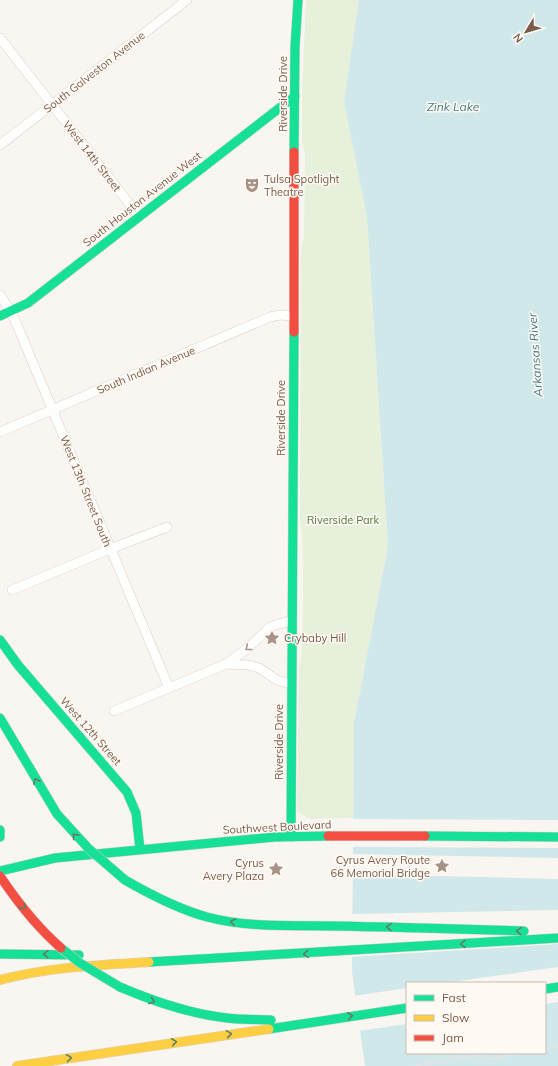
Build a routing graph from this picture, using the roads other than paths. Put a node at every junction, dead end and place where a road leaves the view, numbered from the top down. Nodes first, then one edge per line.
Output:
1 (187, 0) edge
2 (298, 0) edge
3 (176, 3) edge
4 (0, 38) edge
5 (295, 96) junction
6 (52, 105) junction
7 (0, 145) edge
8 (139, 216) junction
9 (0, 296) edge
10 (11, 312) junction
11 (0, 316) edge
12 (294, 316) junction
13 (53, 410) junction
14 (0, 432) edge
15 (167, 527) dead end
16 (110, 549) junction
17 (12, 590) dead end
18 (292, 621) junction
19 (0, 640) edge
20 (226, 664) junction
21 (291, 684) junction
22 (169, 688) junction
23 (114, 711) dead end
24 (0, 718) edge
25 (0, 830) edge
26 (291, 836) junction
27 (0, 837) edge
28 (558, 837) edge
29 (140, 849) junction
30 (0, 871) edge
31 (0, 876) edge
32 (558, 932) edge
33 (558, 938) edge
34 (0, 954) edge
35 (225, 958) junction
36 (0, 980) edge
37 (558, 987) edge
38 (546, 989) edge
39 (406, 1008) edge
40 (312, 1022) junction
41 (130, 1049) junction
42 (17, 1066) edge
43 (83, 1066) edge

1 - 3 street, South Galveston Avenue
2 - 5 main road, Riverside Drive
3 - 6 street, South Galveston Avenue
4 - 6 street, West 14th Street
5 - 8 main road, South Houston Avenue West
5 - 12 main road, Riverside Drive
6 - 7 street, South Galveston Avenue
6 - 8 street, West 14th Street
8 - 10 main road, South Houston Avenue West
9 - 10 street, West 13th Street South
10 - 11 main road, South Houston Avenue West
10 - 13 street, West 13th Street South
12 - 13 street, South Indian Avenue
12 - 18 main road, Riverside Drive
13 - 14 street, South Indian Avenue
13 - 16 street, West 13th Street South
15 - 16 street
16 - 17 street
16 - 22 street, West 13th Street South
18 -> 20 street
18 - 21 main road, Riverside Drive
19 - 29 main road, West 12th Street
20 - 21 street
20 - 22 street
21 - 26 main road, Riverside Drive
22 - 23 street
32 -> 24 main road, bridge
25 - 27 main road
26 - 28 main road, Southwest Boulevard
26 - 29 main road, Southwest Boulevard
29 - 30 main road, Southwest Boulevard
31 -> 40 main road, bridge
33 -> 35 main road
35 -> 34 main road
35 - 36 main road
37 - 38 main road
40 -> 39 main road
41 -> 40 main road
42 -> 41 main road
41 - 43 main road

